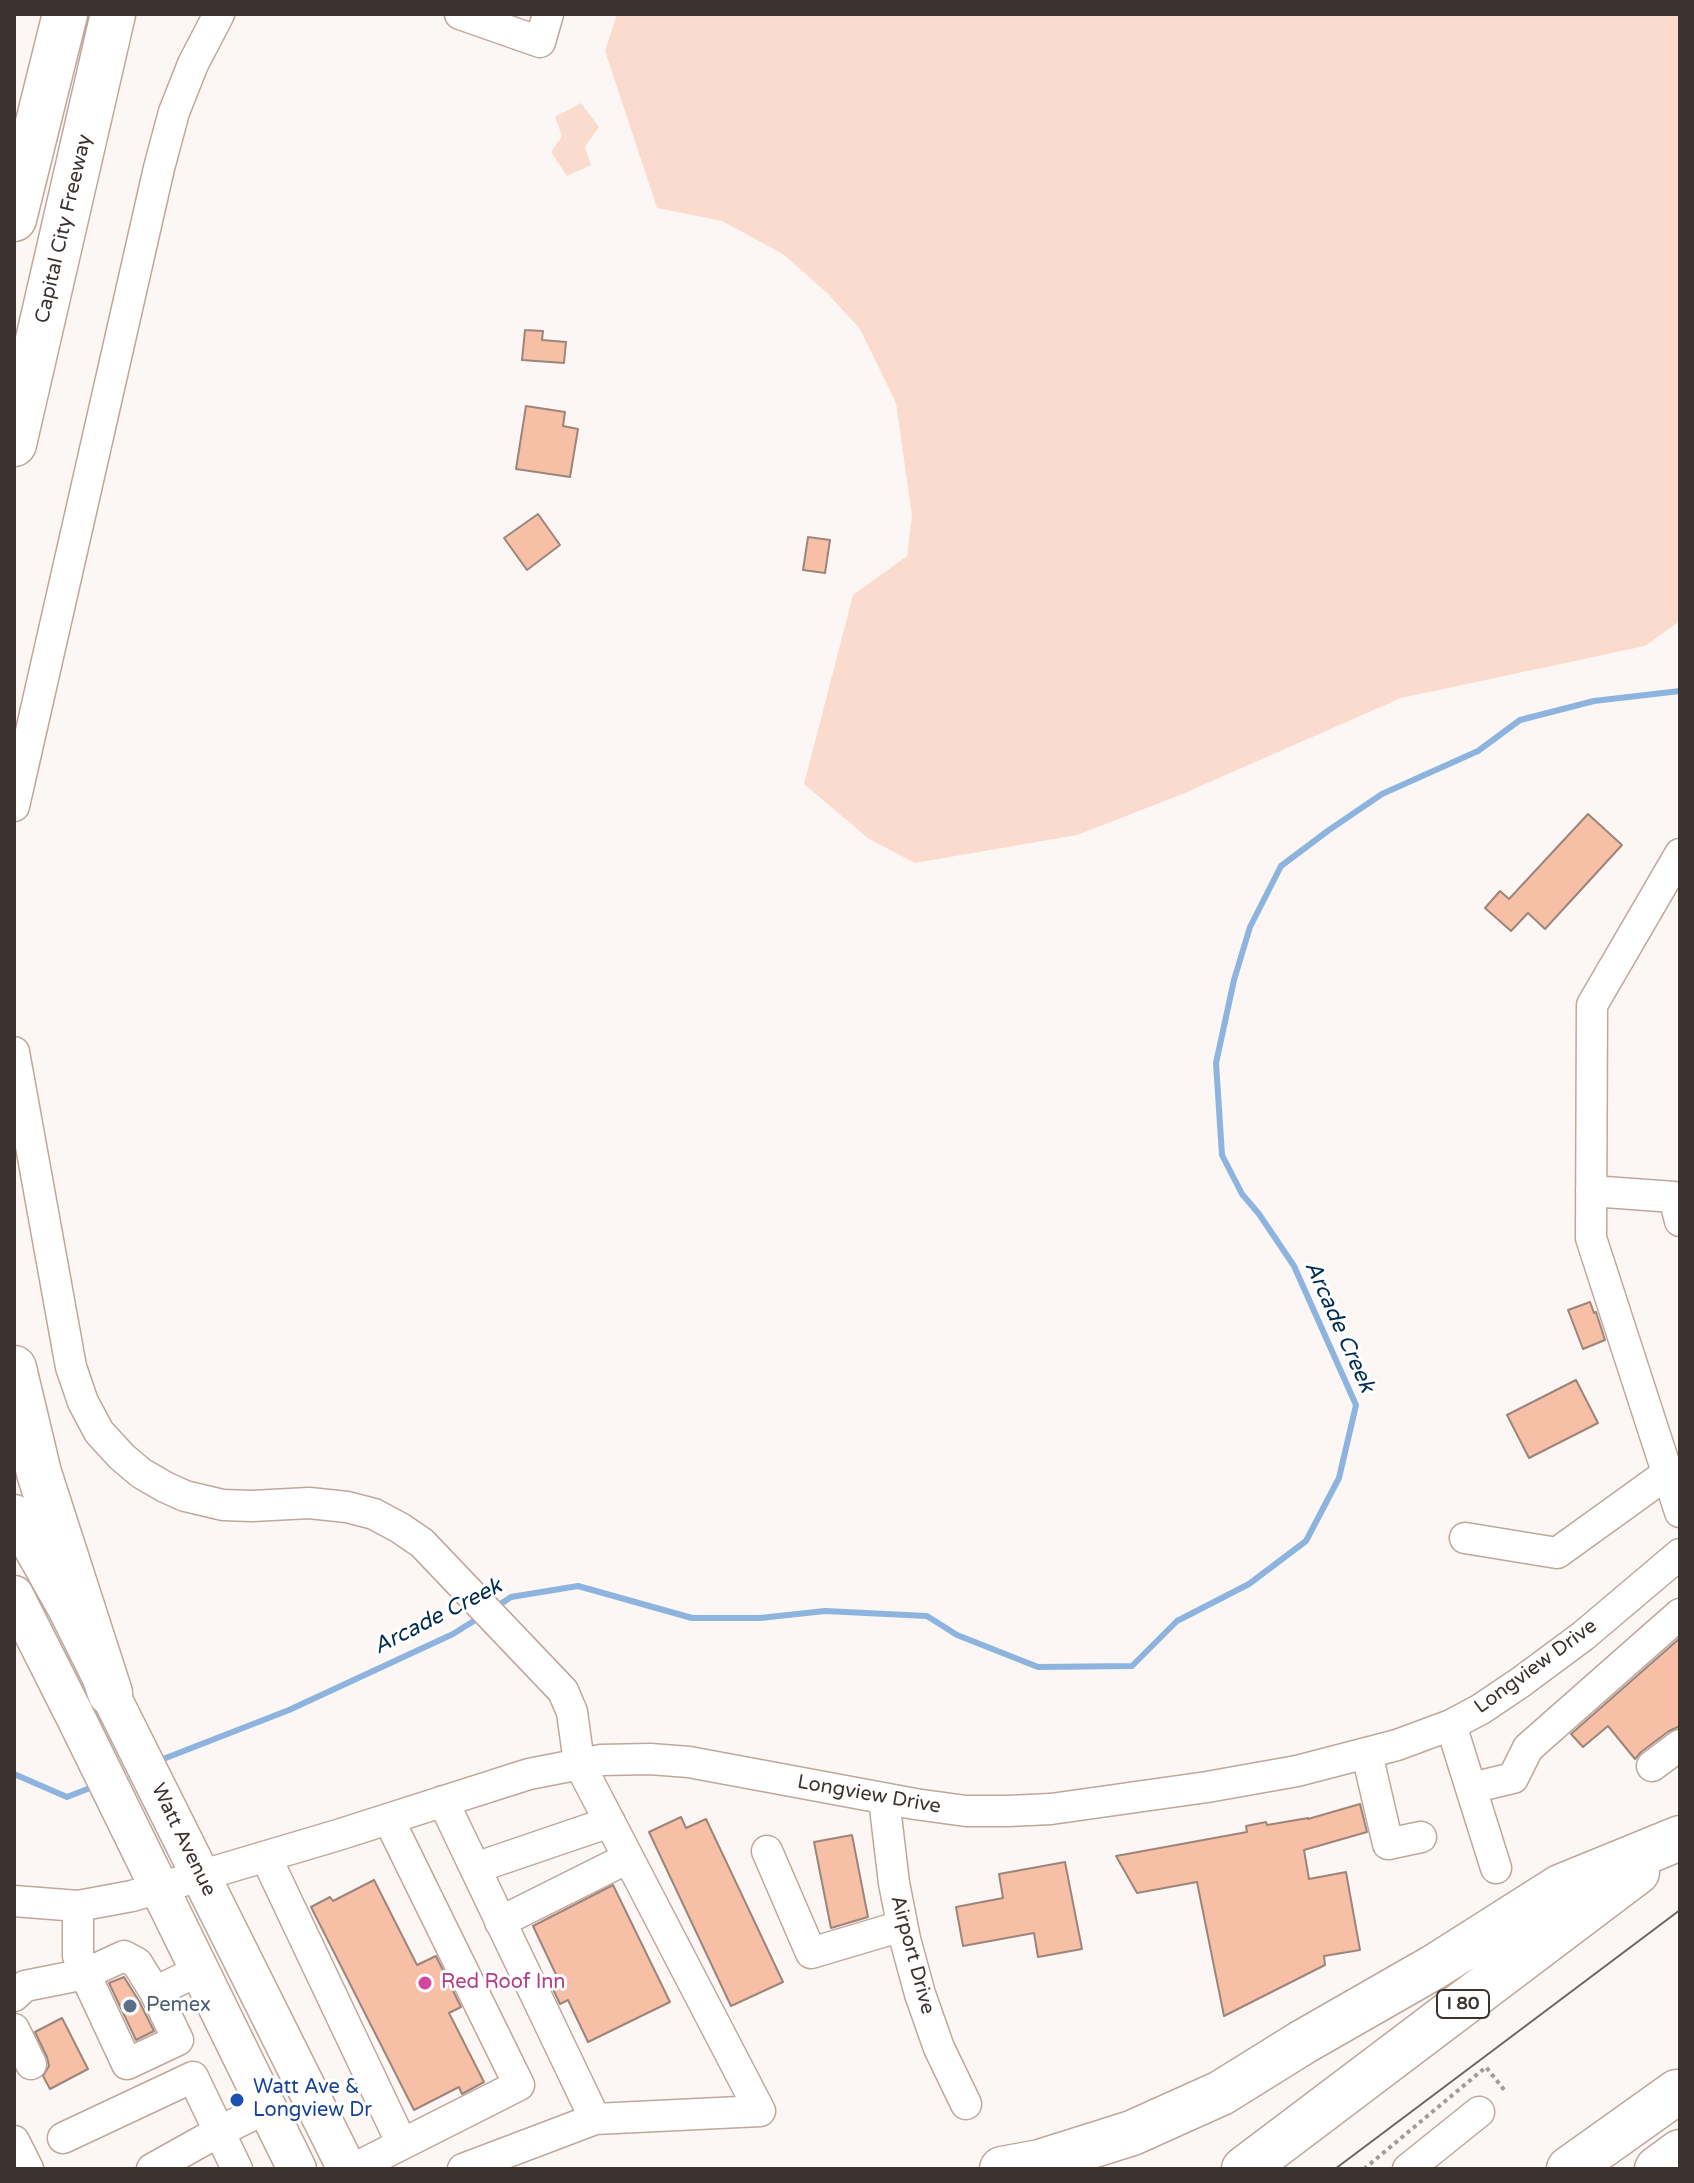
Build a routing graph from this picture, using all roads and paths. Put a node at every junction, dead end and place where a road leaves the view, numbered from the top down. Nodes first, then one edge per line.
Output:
1 (65, 14) edge
2 (113, 14) edge
3 (219, 14) edge
4 (460, 14) edge
5 (548, 14) edge
6 (14, 219) edge
7 (14, 444) edge
8 (14, 806) edge
9 (1680, 854) edge
10 (14, 1052) edge
11 (1591, 1191) junction
12 (1680, 1221) edge
13 (14, 1368) edge
14 (1668, 1473) junction
15 (1680, 1512) edge
16 (14, 1514) edge
17 (1465, 1538) dead end
18 (1680, 1554) edge
19 (14, 1595) edge
20 (1680, 1614) edge
21 (102, 1708) junction
22 (1451, 1725) junction
23 (1680, 1745) edge
24 (1367, 1754) junction
25 (579, 1763) junction
26 (1652, 1766) dead end
27 (1471, 1788) junction
28 (884, 1799) junction
29 (443, 1801) junction
30 (389, 1820) junction
31 (610, 1822) junction
32 (1421, 1837) dead end
33 (1680, 1838) edge
34 (767, 1851) dead end
35 (266, 1857) junction
36 (628, 1858) junction
37 (475, 1868) junction
38 (1496, 1868) dead end
39 (201, 1877) junction
40 (159, 1889) junction
41 (14, 1901) edge
42 (78, 1906) junction
43 (500, 1922) junction
44 (902, 1926) junction
45 (200, 1970) junction
46 (85, 1974) junction
47 (155, 1992) junction
48 (14, 1996) edge
49 (14, 2029) edge
50 (31, 2064) dead end
51 (1678, 2091) edge
52 (966, 2104) dead end
53 (267, 2108) junction
54 (1479, 2112) dead end
55 (595, 2119) junction
56 (220, 2131) junction
57 (63, 2138) dead end
58 (14, 2141) edge
59 (402, 2144) junction
60 (1680, 2152) edge
61 (28, 2169) edge
62 (152, 2169) edge
63 (237, 2169) edge
64 (297, 2169) edge
65 (347, 2169) edge
66 (353, 2169) edge
67 (463, 2169) edge
68 (1002, 2169) edge
69 (1244, 2169) edge
70 (1408, 2169) edge
71 (1551, 2169) edge
72 (1569, 2169) edge
73 (1657, 2169) edge

1 - 6 highway
2 - 7 highway, Capital City Freeway
3 - 8 street
4 - 5 street
9 - 11 street
10 - 25 street
11 - 12 street
11 - 14 street
13 - 21 highway
14 - 15 street
14 - 17 street
16 - 21 main road, Watt Avenue
18 - 22 street, Longview Drive
19 - 21 main road, Watt Avenue
20 - 27 street
21 - 39 main road, Watt Avenue
21 - 40 main road, Watt Avenue
22 - 24 street, Longview Drive
22 - 27 street
23 - 26 street
24 - 28 street, Longview Drive
24 - 32 street
25 - 28 street, Longview Drive
25 - 29 street, Longview Drive
25 - 31 street
27 - 38 street
28 - 44 street, Airport Drive
29 - 30 street, Longview Drive
29 - 37 street
30 - 35 street, Longview Drive
30 - 59 street
31 - 36 street
31 - 37 street
33 - 68 highway
33 - 69 highway, I 80
34 - 44 street
35 - 39 street, Longview Drive
35 - 59 street
36 - 43 street
36 - 55 street
37 - 43 street
39 - 40 street, Longview Drive
39 - 65 main road, Watt Avenue
40 - 42 street, Longview Drive
40 - 45 main road, Watt Avenue
41 - 42 street, Longview Drive
42 - 46 street
43 - 55 street
44 - 52 street, Airport Drive
45 - 47 street
45 - 53 main road, Watt Avenue
46 - 47 street
46 - 47 street
46 - 48 street
49 - 50 street
51 - 71 street
51 - 72 highway
53 - 56 street
53 - 64 main road, Watt Avenue
54 - 70 street
55 - 67 street
56 - 57 street
56 - 62 street
56 - 63 street
58 - 61 street
59 - 66 street
60 - 73 highway

